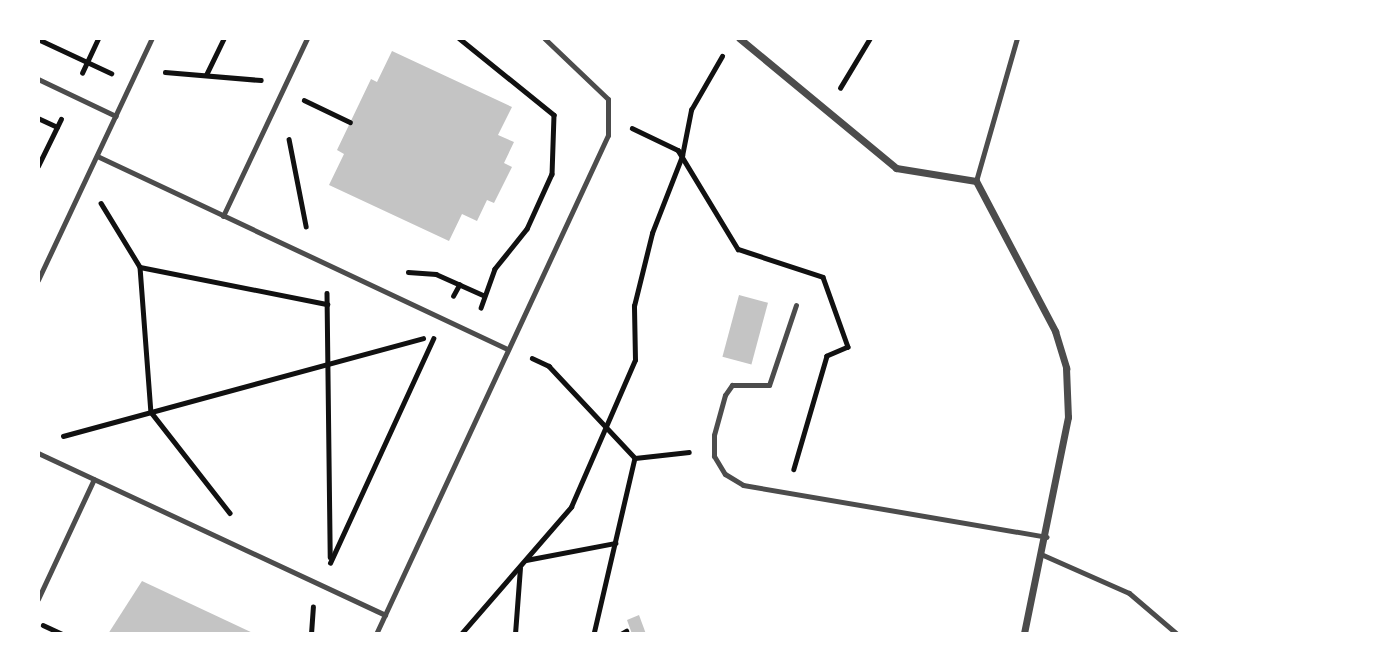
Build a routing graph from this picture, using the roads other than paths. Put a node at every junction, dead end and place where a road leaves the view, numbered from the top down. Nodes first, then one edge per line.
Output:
1 (152, 38) edge
2 (307, 38) edge
3 (544, 38) edge
4 (739, 38) edge
5 (1017, 38) edge
6 (38, 79) edge
7 (116, 116) junction
8 (97, 156) junction
9 (976, 181) junction
10 (223, 216) junction
11 (38, 280) edge
12 (796, 305) dead end
13 (509, 348) junction
14 (38, 453) edge
15 (94, 479) junction
16 (1046, 537) junction
17 (1043, 555) junction
18 (38, 598) edge
19 (385, 615) junction
20 (376, 634) edge
21 (1024, 634) edge
22 (1177, 634) edge

1 - 7 lane
2 - 10 lane
3 - 13 lane
4 - 9 street
5 - 9 lane
6 - 7 lane
7 - 8 lane
8 - 10 lane
8 - 11 lane
9 - 16 street
10 - 13 lane
12 - 16 lane
13 - 19 lane
14 - 15 lane
15 - 18 lane
15 - 19 lane
16 - 17 street
17 - 21 street
17 - 22 lane
19 - 20 lane

